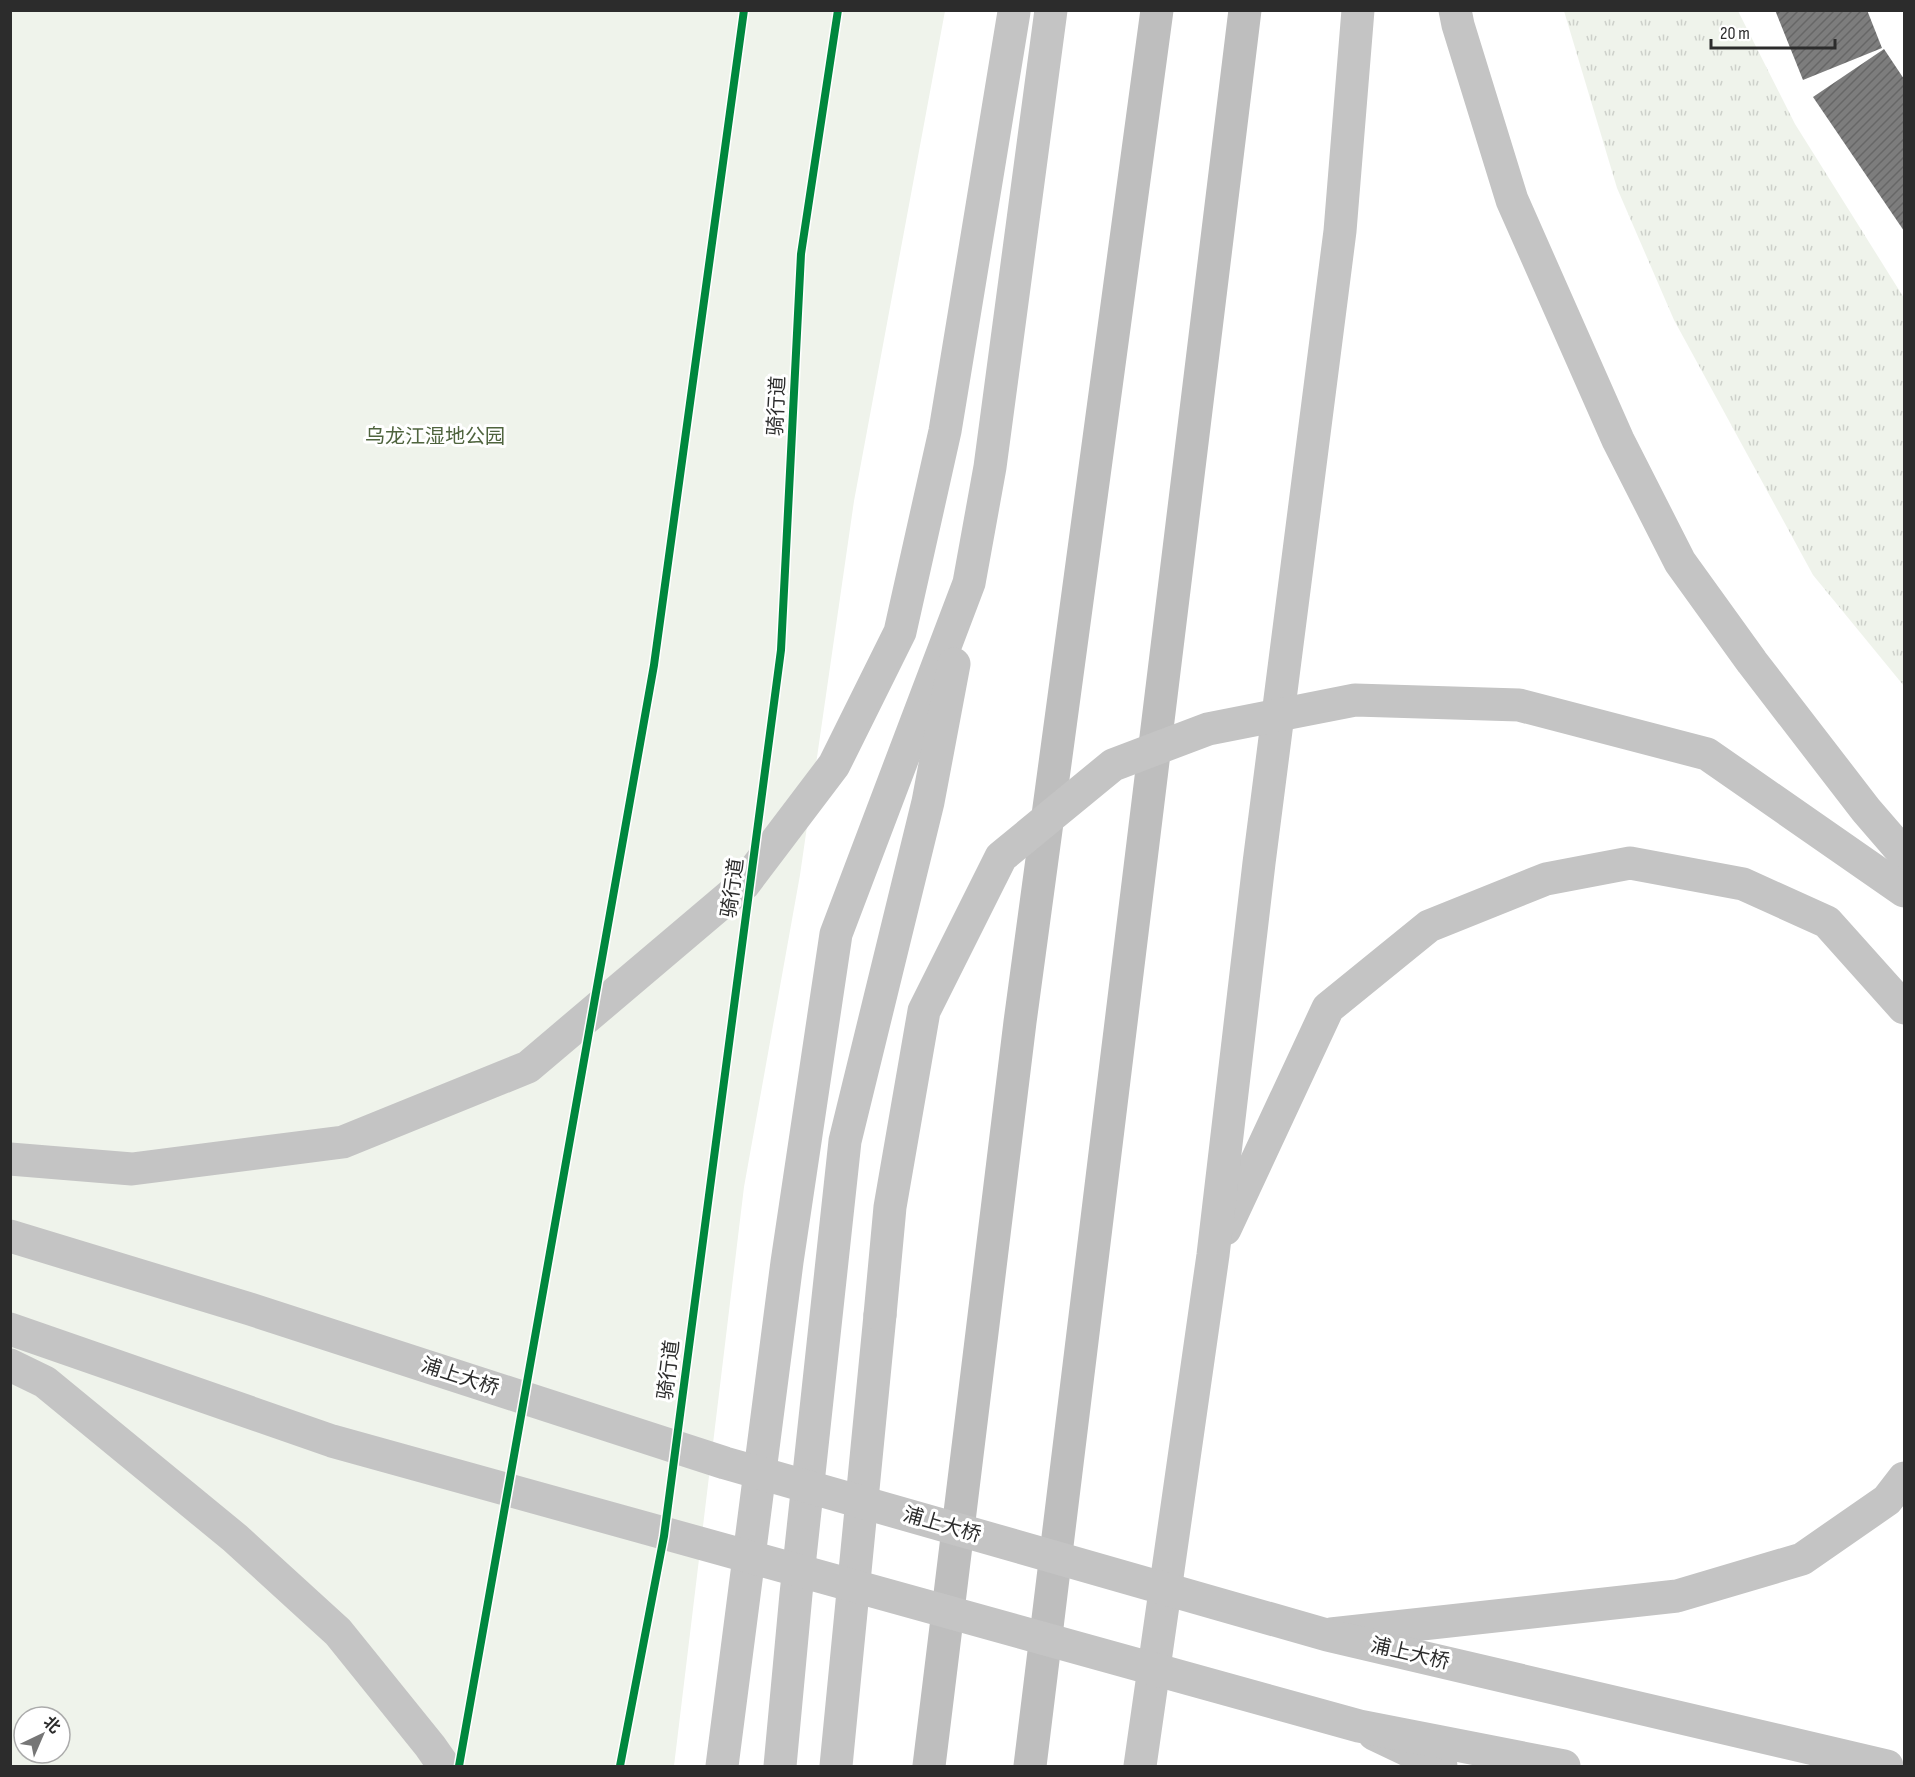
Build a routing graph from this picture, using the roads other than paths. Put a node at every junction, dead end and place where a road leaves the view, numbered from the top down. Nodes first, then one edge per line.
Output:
1 (1051, 10) edge
2 (1157, 10) edge
3 (1245, 10) edge
4 (1358, 10) edge
5 (1014, 11) edge
6 (1457, 18) edge
7 (969, 583) junction
8 (1905, 854) edge
9 (1905, 891) edge
10 (1905, 1008) edge
11 (10, 1159) edge
12 (10, 1236) edge
13 (1213, 1255) junction
14 (10, 1329) edge
15 (10, 1365) edge
16 (1905, 1478) edge
17 (1327, 1635) junction
18 (1359, 1726) junction
19 (1143, 1757) edge
20 (444, 1767) edge
21 (722, 1767) edge
22 (780, 1767) edge
23 (836, 1767) edge
24 (929, 1767) edge
25 (1030, 1767) edge
26 (1441, 1767) edge
27 (1564, 1767) edge
28 (1887, 1767) edge

1 - 7 main road
2 - 24 highway
3 - 25 highway
4 - 13 main road
5 - 11 main road, bridge
6 - 8 main road
7 - 21 main road
7 - 22 main road
9 - 23 main road, bridge
10 - 13 main road
12 - 17 main road, 浦上大桥, bridge
13 - 19 main road
14 - 18 main road, bridge
15 - 20 main road
16 - 17 main road
17 - 28 main road, 浦上大桥, bridge
18 - 26 main road, bridge
18 - 27 main road, bridge

